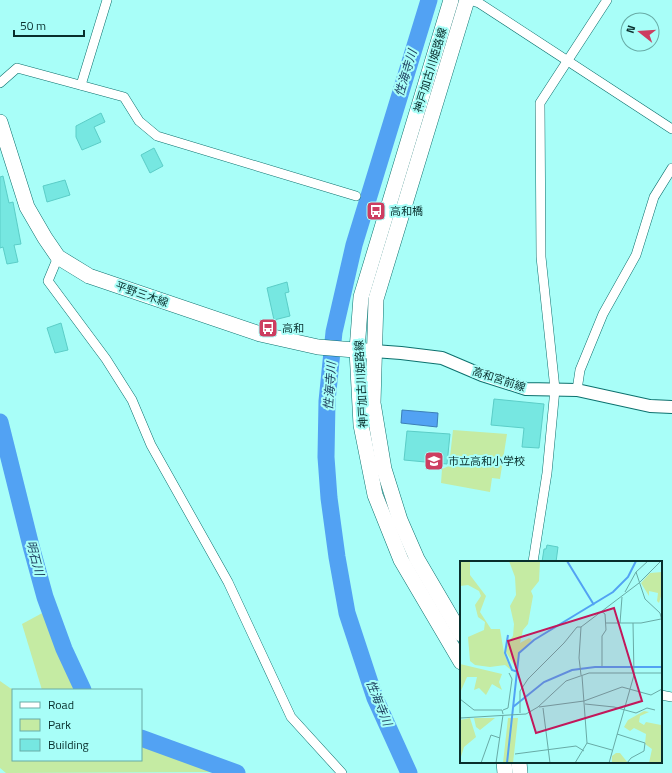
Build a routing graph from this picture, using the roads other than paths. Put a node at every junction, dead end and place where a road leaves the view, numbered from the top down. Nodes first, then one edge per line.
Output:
1 (107, 0) edge
2 (452, 0) edge
3 (469, 0) edge
4 (607, 0) edge
5 (567, 61) junction
6 (0, 83) edge
7 (81, 85) junction
8 (0, 122) edge
9 (672, 129) edge
10 (672, 168) edge
11 (356, 196) dead end
12 (58, 257) junction
13 (357, 350) junction
14 (374, 351) junction
15 (555, 389) junction
16 (577, 390) junction
17 (672, 407) edge
18 (533, 561) edge
19 (460, 632) edge
20 (460, 660) edge
21 (662, 695) edge
22 (672, 697) edge
23 (504, 763) edge
24 (519, 763) edge
25 (342, 773) edge
26 (505, 773) edge
27 (520, 773) edge

1 - 7 street
2 - 13 main road, 神戸加古川姫路線
3 - 5 street
3 - 14 main road, 神戸加古川姫路線
4 - 5 street
5 - 9 street
5 - 15 street
6 - 7 street
7 - 11 street
8 - 12 main road, 平野三木線
10 - 16 street
12 - 13 main road, 平野三木線
12 - 25 street
13 - 14 main road, 平野三木線
13 - 20 main road, 神戸加古川姫路線
14 - 15 street, 高和宮前線
14 - 19 main road, 神戸加古川姫路線
15 - 16 street, 高和宮前線
15 - 18 street
16 - 17 street, 高和宮前線
21 - 22 street
23 - 26 main road
24 - 27 main road

